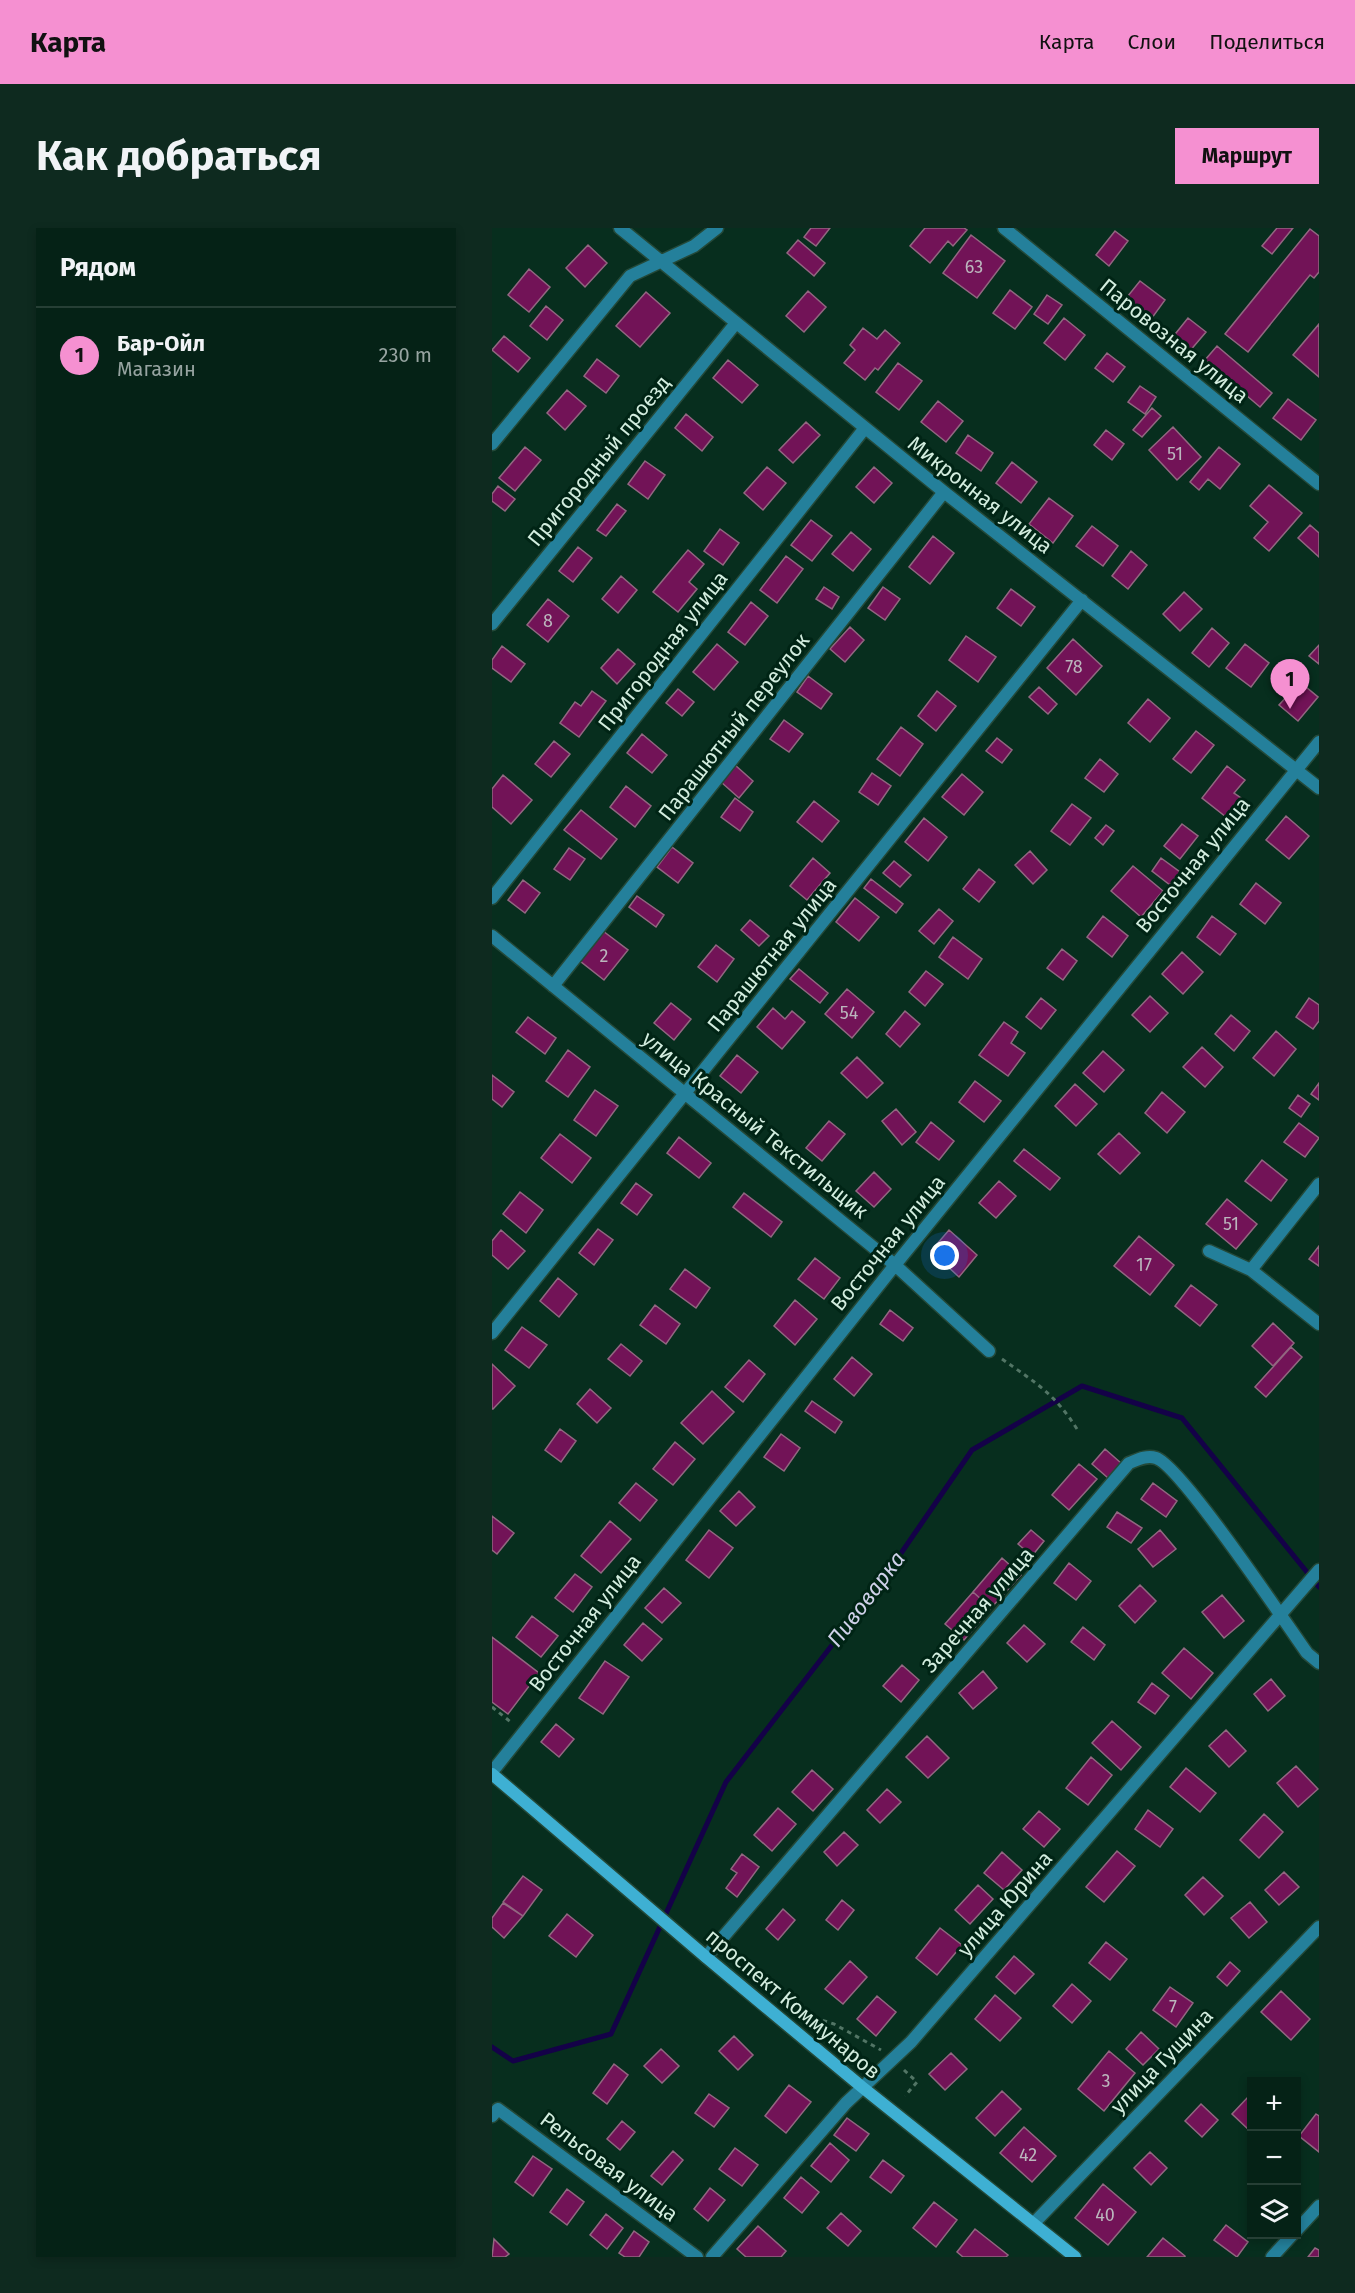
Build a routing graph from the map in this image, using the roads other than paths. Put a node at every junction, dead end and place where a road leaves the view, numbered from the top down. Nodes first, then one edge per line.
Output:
1 (620, 228) edge
2 (717, 228) edge
3 (1004, 228) edge
4 (661, 260) junction
5 (736, 323) junction
6 (865, 428) junction
7 (492, 444) edge
8 (1319, 484) edge
9 (944, 492) junction
10 (1082, 600) junction
11 (492, 624) edge
12 (1319, 742) edge
13 (1296, 768) junction
14 (1319, 788) edge
15 (492, 898) edge
16 (492, 936) edge
17 (553, 986) junction
18 (686, 1094) junction
19 (1319, 1184) edge
20 (1209, 1251) dead end
21 (895, 1265) junction
22 (1251, 1270) junction
23 (1319, 1324) edge
24 (492, 1333) edge
25 (989, 1351) road end
26 (1319, 1570) edge
27 (1284, 1611) junction
28 (1319, 1663) edge
29 (492, 1773) edge
30 (1319, 1927) edge
31 (706, 1958) junction
32 (862, 2087) junction
33 (495, 2112) edge
34 (1319, 2206) edge
35 (1034, 2223) junction
36 (1301, 2226) edge
37 (1289, 2239) edge
38 (697, 2257) edge
39 (712, 2257) edge
40 (1075, 2257) edge
41 (1272, 2257) edge

1 - 4 street, Микронная улица
2 - 4 street
3 - 8 street, Паровозная улица
4 - 5 street, Микронная улица
4 - 7 street
5 - 6 street, Микронная улица
5 - 11 street, Пригородный проезд
6 - 9 street, Микронная улица
6 - 15 street, Пригородная улица
9 - 10 street, Микронная улица
9 - 17 street, Парашютный переулок
10 - 13 street, Микронная улица
10 - 18 street, Парашютная улица
12 - 13 street, Восточная улица
13 - 14 street, Микронная улица
13 - 21 street, Восточная улица
16 - 17 street, улица Красный Текстильщик
17 - 18 street, улица Красный Текстильщик
18 - 21 street, улица Красный Текстильщик
18 - 24 street, Парашютная улица
19 - 22 street
20 - 22 street
21 - 25 street, улица Красный Текстильщик
21 - 29 street, Восточная улица
22 - 23 street
26 - 27 street, улица Юрина
27 - 28 street
27 - 31 street, Заречная улица
27 - 32 street, улица Юрина
29 - 31 street, проспект Коммунаров
30 - 35 street, улица Гущина
31 - 32 street, проспект Коммунаров
32 - 35 street, проспект Коммунаров
32 - 39 street, улица Юрина
33 - 38 street, Рельсовая улица
34 - 36 street
35 - 40 street, проспект Коммунаров
37 - 41 street

